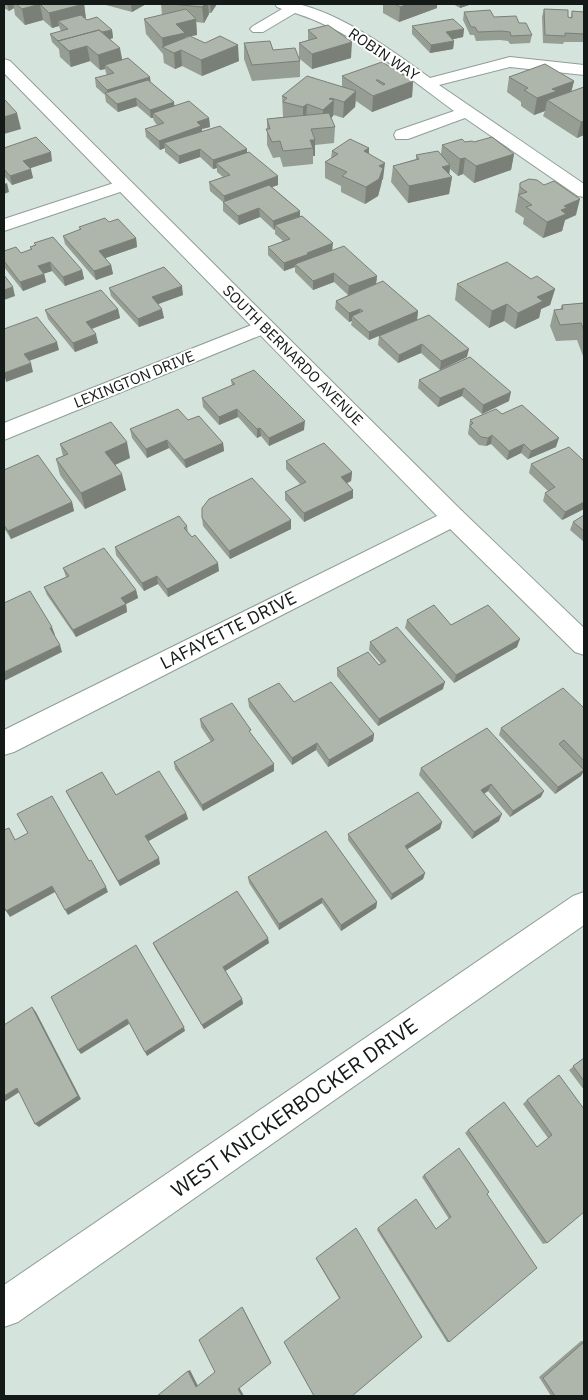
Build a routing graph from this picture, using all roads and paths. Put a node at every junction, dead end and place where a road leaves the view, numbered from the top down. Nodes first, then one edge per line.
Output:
1 (288, 5) edge
2 (258, 29) dead end
3 (584, 70) edge
4 (7, 72) edge
5 (428, 82) junction
6 (467, 112) junction
7 (402, 135) dead end
8 (124, 185) junction
9 (584, 192) edge
10 (4, 225) edge
11 (264, 326) junction
12 (4, 432) edge
13 (453, 517) junction
14 (584, 644) edge
15 (4, 743) edge
16 (584, 907) edge
17 (4, 1308) edge

1 - 2 street, ROBIN WAY
1 - 5 street, ROBIN WAY
3 - 5 street
4 - 8 street, SOUTH BERNARDO AVENUE
5 - 6 street, ROBIN WAY
6 - 7 street
6 - 9 street, ROBIN WAY
8 - 10 street
8 - 11 street, SOUTH BERNARDO AVENUE
11 - 12 street, LEXINGTON DRIVE
11 - 13 street, SOUTH BERNARDO AVENUE
13 - 14 street, SOUTH BERNARDO AVENUE
13 - 15 street, LAFAYETTE DRIVE
16 - 17 street, WEST KNICKERBOCKER DRIVE

